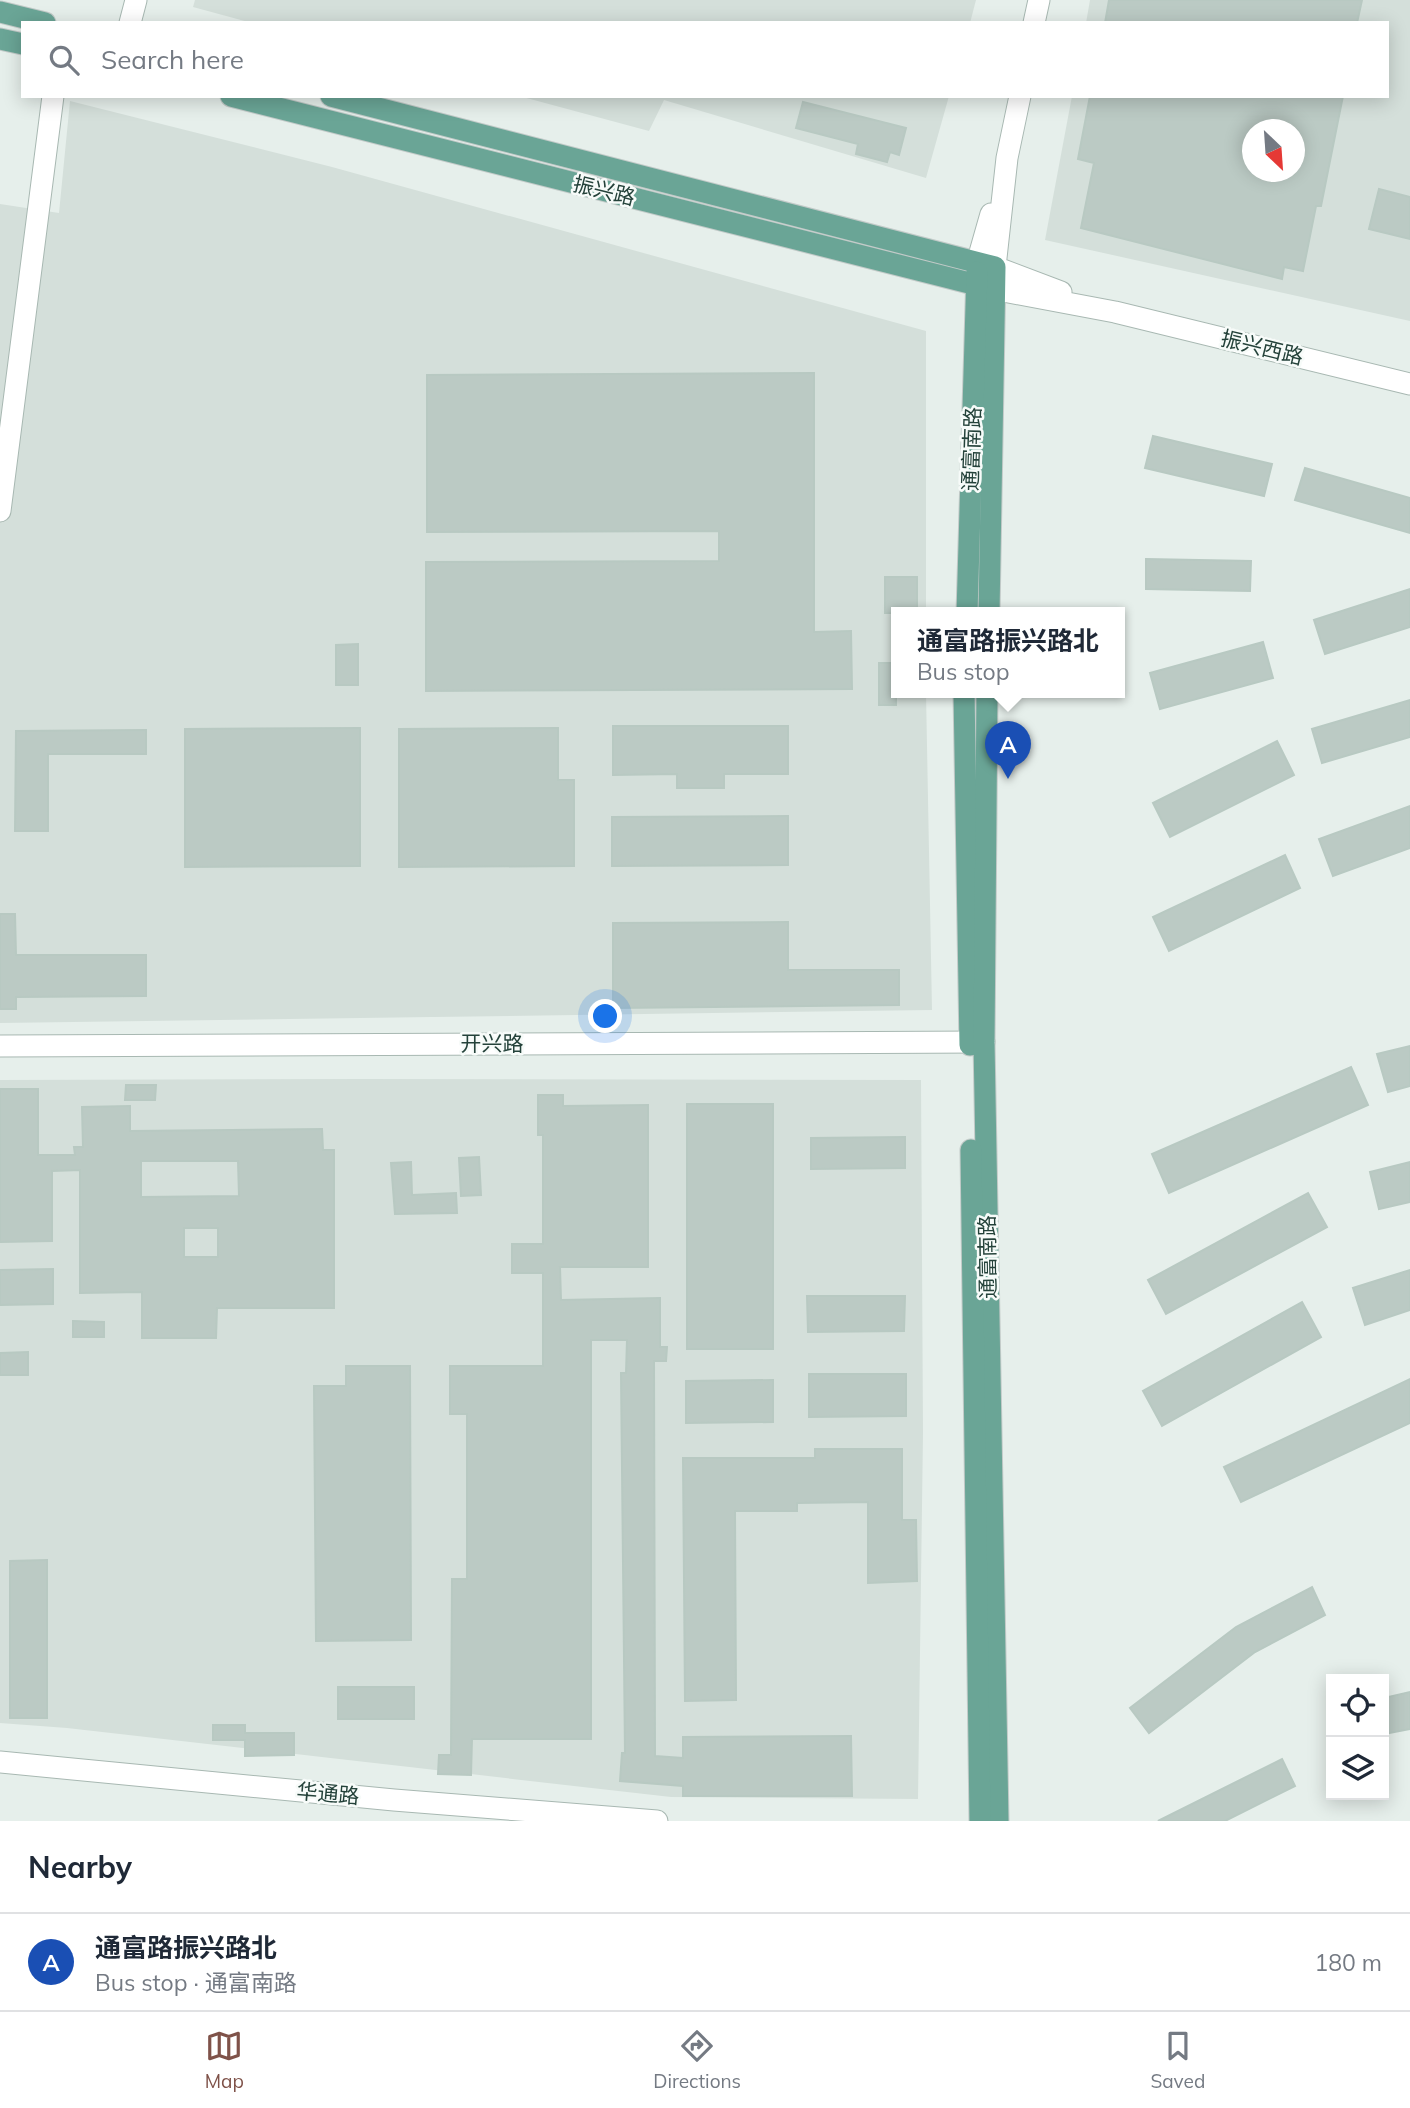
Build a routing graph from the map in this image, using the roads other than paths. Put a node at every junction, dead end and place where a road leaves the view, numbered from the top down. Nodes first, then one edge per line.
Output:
1 (136, 0) edge
2 (1039, 0) edge
3 (0, 12) edge
4 (37, 20) edge
5 (131, 21) edge
6 (1034, 21) edge
7 (0, 39) edge
8 (21, 44) edge
9 (53, 98) edge
10 (239, 98) edge
11 (339, 98) edge
12 (1020, 98) edge
13 (986, 265) junction
14 (985, 287) junction
15 (1115, 312) junction
16 (1410, 384) edge
17 (0, 511) edge
18 (967, 607) edge
19 (989, 607) edge
20 (964, 698) edge
21 (987, 698) edge
22 (977, 1042) junction
23 (0, 1046) edge
24 (0, 1762) edge
25 (656, 1821) edge
26 (980, 1821) edge
27 (998, 1821) edge

1 - 5 street
2 - 6 street
3 - 4 main road
7 - 8 main road
9 - 17 street
10 - 14 main road, 振兴路
11 - 13 main road, 振兴路
12 - 13 street
13 - 14 main road
13 - 15 street, 振兴西路
14 - 15 street, 振兴西路
14 - 18 main road, 通富南路
14 - 19 main road, 通富南路
15 - 16 street, 振兴西路
20 - 22 main road, 通富南路
21 - 22 main road, 通富南路
22 - 23 street, 开兴路
22 - 26 main road, 通富南路
22 - 27 main road, 通富南路
24 - 25 street, 华通路

